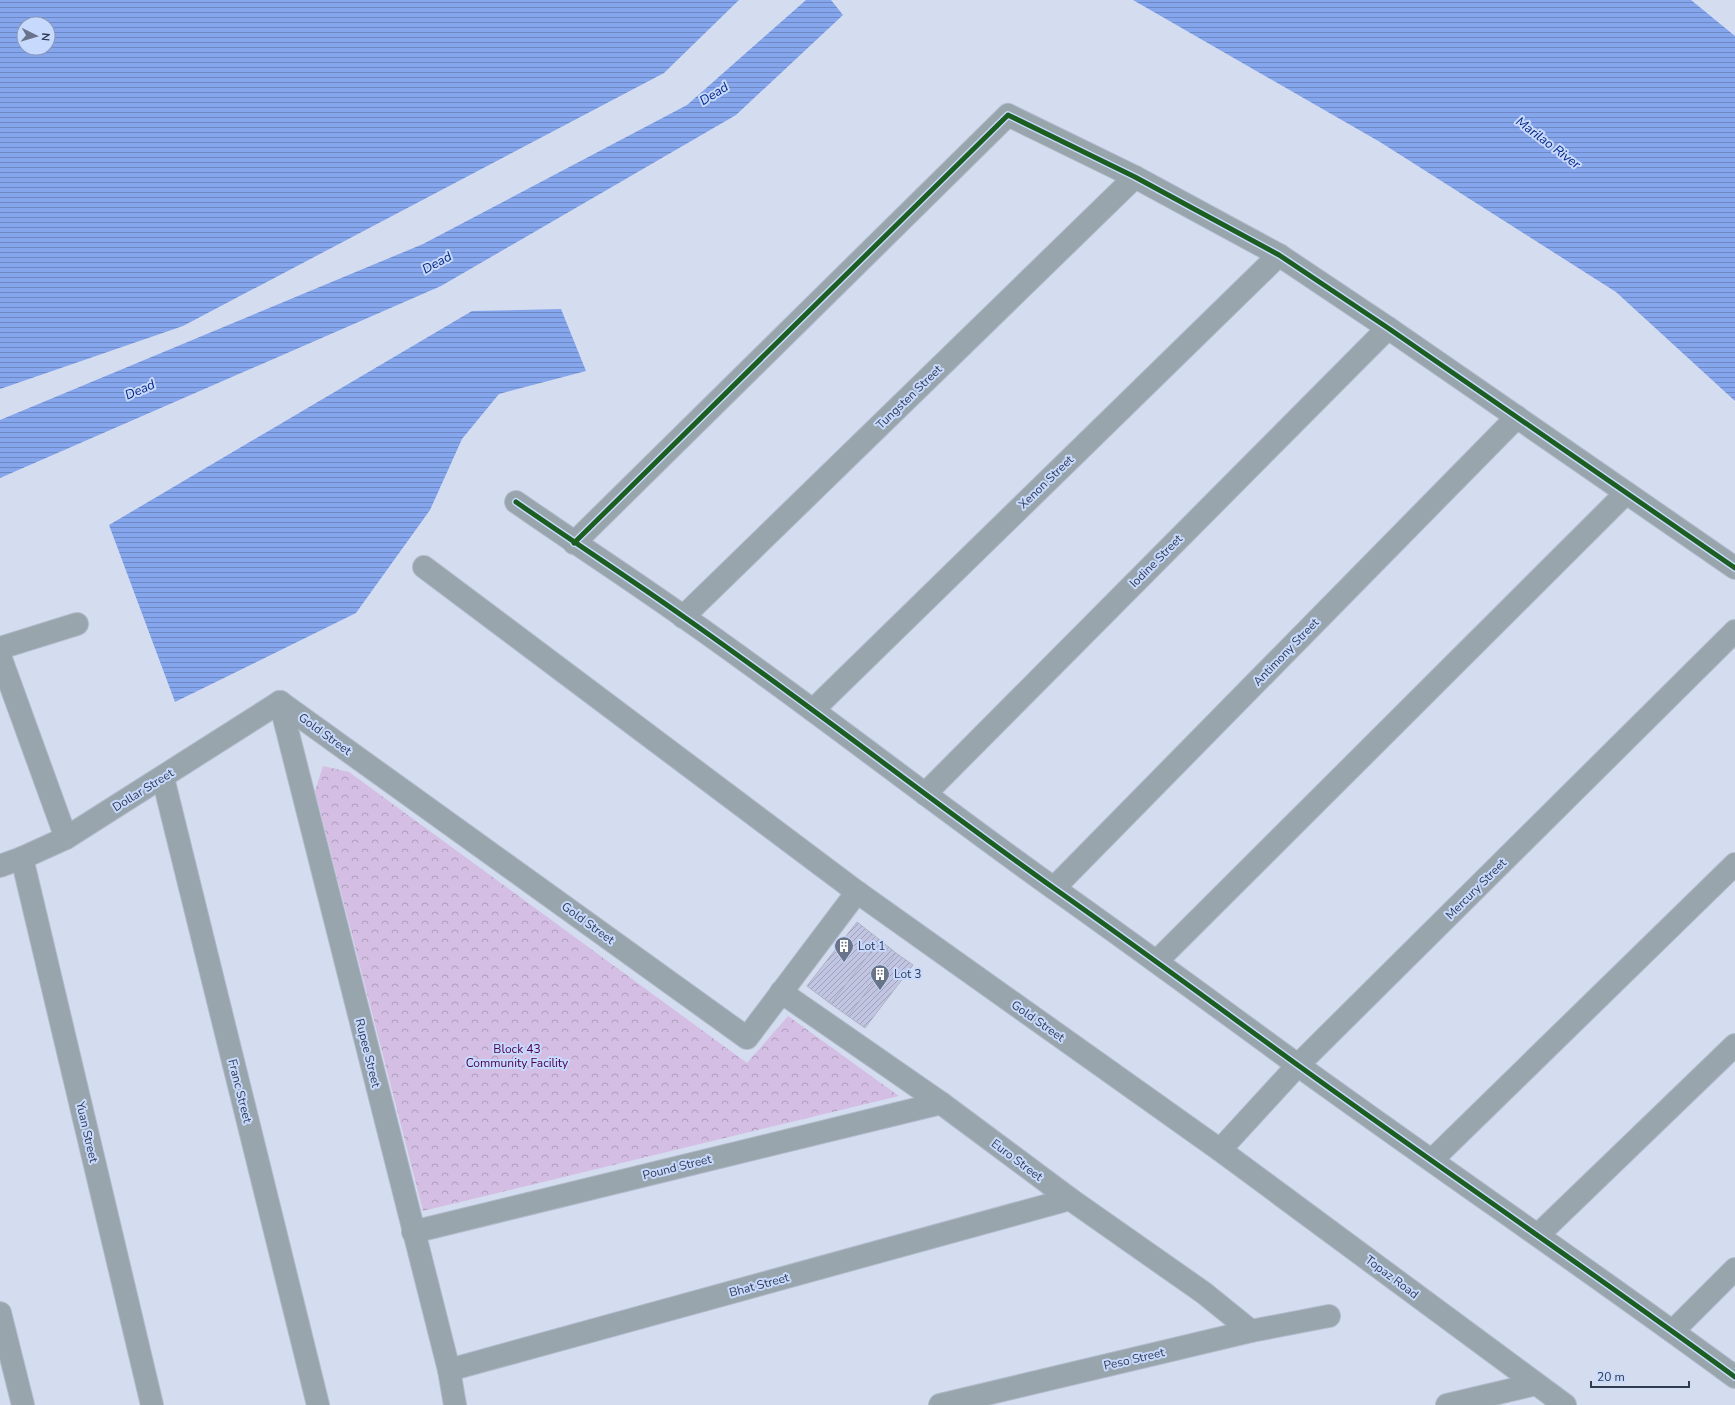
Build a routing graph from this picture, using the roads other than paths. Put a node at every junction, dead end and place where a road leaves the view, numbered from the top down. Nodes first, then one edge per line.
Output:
1 (1135, 177) junction
2 (1279, 255) junction
3 (1388, 328) junction
4 (1517, 417) junction
5 (1626, 493) junction
6 (516, 502) dead end
7 (574, 544) junction
8 (424, 568) dead end
9 (1735, 568) edge
10 (684, 617) junction
11 (77, 624) dead end
12 (1735, 631) edge
13 (0, 648) edge
14 (0, 656) edge
15 (280, 702) junction
16 (813, 710) junction
17 (163, 778) junction
18 (924, 794) junction
19 (66, 838) junction
20 (22, 858) junction
21 (1735, 864) edge
22 (0, 866) edge
23 (1054, 888) junction
24 (857, 892) junction
25 (1157, 961) junction
26 (781, 992) junction
27 (1735, 1045) edge
28 (1298, 1065) junction
29 (941, 1102) junction
30 (1220, 1150) junction
31 (1432, 1160) junction
32 (1070, 1199) junction
33 (413, 1232) junction
34 (1538, 1235) junction
35 (1735, 1269) edge
36 (0, 1313) edge
37 (1329, 1316) dead end
38 (1251, 1331) junction
39 (1673, 1331) junction
40 (449, 1370) junction
41 (1735, 1377) edge
42 (1536, 1384) junction
43 (23, 1405) edge
44 (152, 1405) edge
45 (318, 1405) edge
46 (455, 1405) edge
47 (940, 1405) edge
48 (1448, 1405) edge
49 (1565, 1405) edge

1 - 2 street
1 - 7 street
1 - 10 street, Tungsten Street
2 - 3 street
2 - 16 street, Xenon Street
3 - 4 street
3 - 18 street, Iodine Street
4 - 5 street
4 - 23 street, Antimony Street
5 - 9 street
5 - 25 street
6 - 7 street
7 - 10 street
8 - 24 street, Gold Street
10 - 16 street
11 - 13 street
12 - 28 street, Mercury Street
14 - 19 street
15 - 17 street, Dollar Street
15 - 26 street, Gold Street
15 - 33 street, Rupee Street
16 - 18 street
17 - 19 street, Dollar Street
17 - 45 street, Franc Street
18 - 23 street
19 - 20 street, Dollar Street
20 - 22 street, Dollar Street
20 - 44 street, Yuan Street
21 - 31 street
23 - 25 street
24 - 26 street, Gold Street
24 - 30 street, Gold Street
25 - 28 street
26 - 29 street, Euro Street
27 - 34 street
28 - 30 street, Mercury Street
28 - 31 street
29 - 32 street, Euro Street
29 - 33 street, Pound Street
30 - 42 street, Topaz Road
31 - 34 street
32 - 38 street, Euro Street
32 - 40 street, Bhat Street
33 - 40 street, Rupee Street
34 - 39 street
35 - 39 street
36 - 43 street
37 - 38 street, Peso Street
38 - 47 street, Peso Street
39 - 41 street
40 - 46 street, Rupee Street
42 - 48 street
42 - 49 street, Topaz Road

